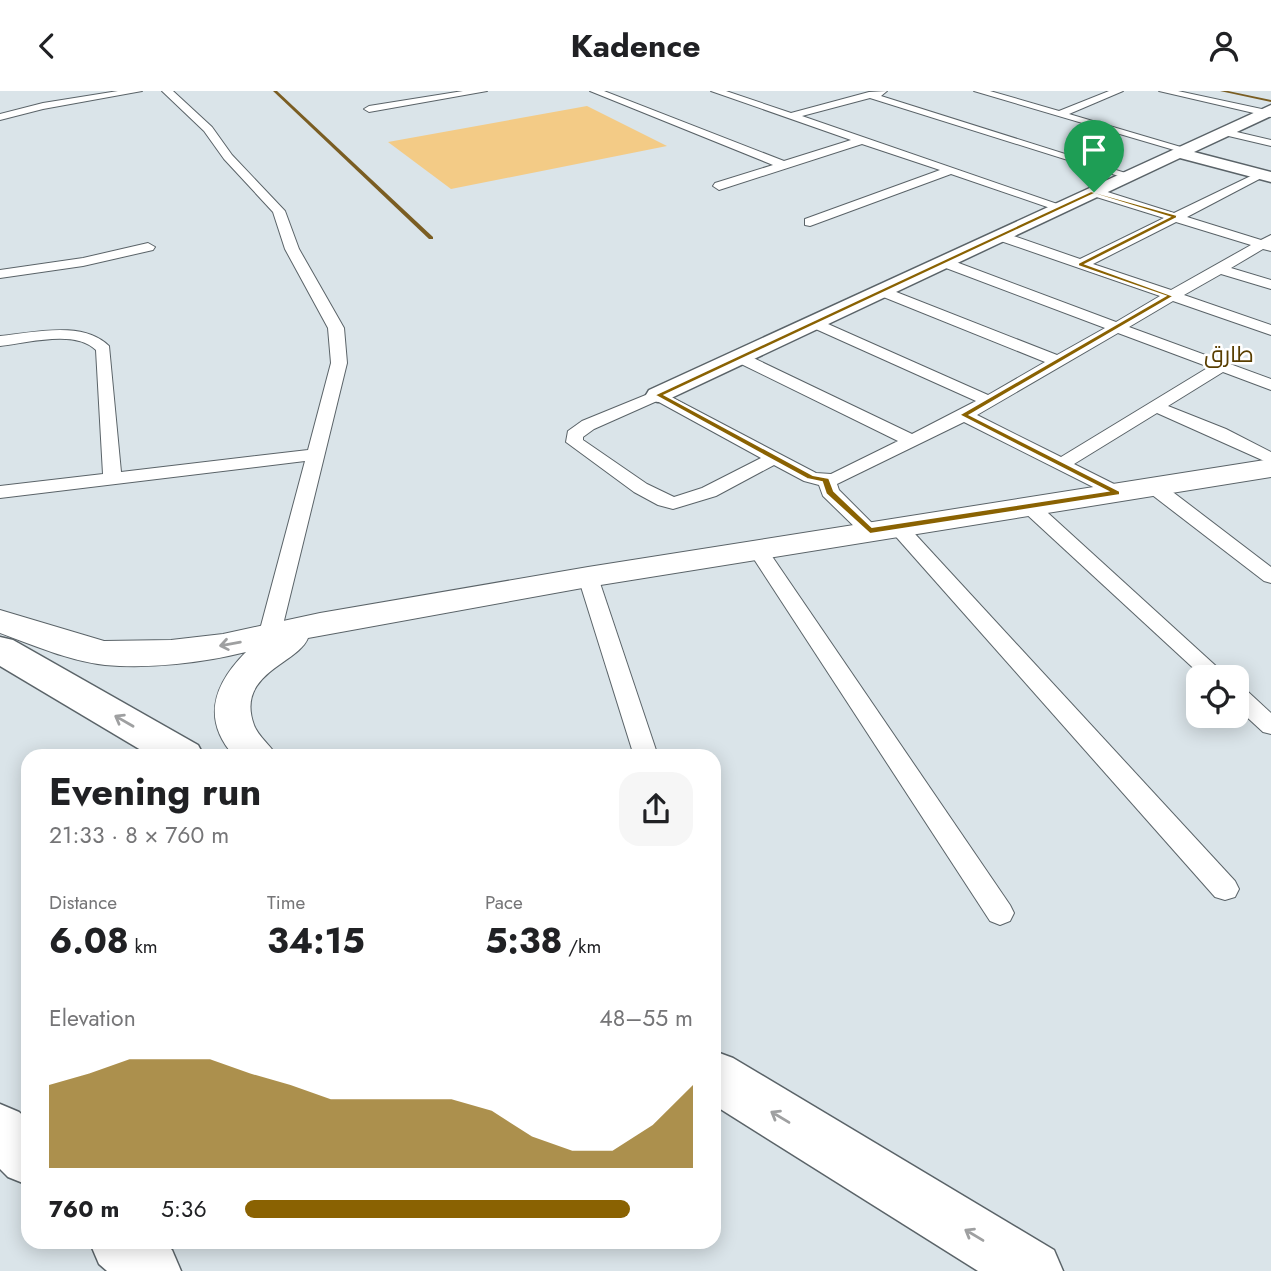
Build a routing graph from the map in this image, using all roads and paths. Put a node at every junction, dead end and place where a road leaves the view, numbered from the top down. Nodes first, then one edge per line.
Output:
1 (137, 91) edge
2 (167, 91) edge
3 (482, 91) edge
4 (595, 91) edge
5 (886, 91) edge
6 (979, 91) edge
7 (1118, 91) edge
8 (1164, 91) edge
9 (725, 92) edge
10 (869, 95) junction
11 (369, 109) dead end
12 (1269, 112) edge
13 (1059, 114) junction
14 (791, 116) junction
15 (0, 117) edge
16 (1224, 132) junction
17 (863, 140) junction
18 (1271, 143) edge
19 (1182, 151) junction
20 (783, 165) junction
21 (952, 170) junction
22 (1129, 176) junction
23 (1266, 176) edge
24 (719, 186) dead end
25 (1094, 192) junction
26 (1060, 207) junction
27 (1175, 217) junction
28 (810, 222) dead end
29 (1000, 236) junction
30 (1268, 244) edge
31 (148, 247) dead end
32 (943, 262) junction
33 (1080, 264) junction
34 (1220, 269) junction
35 (0, 274) edge
36 (1271, 285) edge
37 (881, 291) junction
38 (1170, 296) junction
39 (814, 323) junction
40 (1116, 327) junction
41 (1271, 330) edge
42 (0, 341) edge
43 (739, 357) junction
44 (1057, 361) junction
45 (1222, 366) junction
46 (1271, 385) edge
47 (658, 395) junction
48 (986, 400) junction
49 (1154, 406) junction
50 (964, 415) junction
51 (913, 441) junction
52 (313, 455) junction
53 (776, 457) junction
54 (1271, 459) edge
55 (1062, 464) junction
56 (1271, 468) edge
57 (111, 478) junction
58 (826, 480) junction
59 (1154, 487) junction
60 (0, 492) edge
61 (1117, 493) junction
62 (1030, 507) junction
63 (884, 528) junction
64 (758, 549) junction
65 (588, 577) junction
66 (1271, 577) edge
67 (0, 621) edge
68 (320, 624) junction
69 (269, 637) junction
70 (0, 649) edge
71 (1204, 665) edge
72 (1249, 706) edge
73 (1271, 726) edge
74 (171, 749) edge
75 (250, 749) edge
76 (644, 749) edge
77 (1225, 889) dead end
78 (1000, 913) dead end
79 (721, 1080) edge
80 (0, 1131) edge
81 (21, 1150) edge
82 (127, 1249) edge
83 (151, 1271) edge
84 (1033, 1271) edge

1 - 15 street
2 - 52 street
3 - 11 street
4 - 20 street
5 - 10 street
6 - 13 street
7 - 13 street
8 - 12 street
9 - 14 street
10 - 14 street
10 - 22 street
12 - 16 street
13 - 19 street
14 - 17 street
16 - 18 street
16 - 19 street
17 - 20 street
17 - 21 street
19 - 22 street
19 - 23 street
20 - 24 street
21 - 26 street
21 - 28 street
22 - 25 street
23 - 27 street
25 - 26 street
25 - 27 street
26 - 29 street
27 - 30 street
27 - 33 street
29 - 32 street
29 - 33 street
30 - 34 street
31 - 35 street
32 - 37 street
32 - 40 street
33 - 38 street
34 - 36 street
34 - 38 street
37 - 39 street
37 - 44 street
38 - 40 street
38 - 41 street
39 - 43 street
39 - 48 street
40 - 44 street
40 - 45 street
42 - 57 street
43 - 47 street
43 - 51 street
44 - 48 street
45 - 46 street
45 - 49 street
47 - 53 street
47 - 53 street
48 - 50 street
49 - 54 street
49 - 55 street
50 - 51 street
50 - 55 street
51 - 58 street
52 - 57 street
52 - 69 street
53 - 58 street
55 - 61 street
56 - 59 main road
57 - 60 street
58 - 63 street
59 - 61 main road
59 - 66 street
61 - 62 main road
62 - 63 main road
62 - 71 street
63 - 64 main road
63 - 77 street
64 - 65 main road
64 - 78 street
65 - 68 main road
65 - 76 street
69 -> 67 main road
68 - 69 main road
68 - 75 main road
74 -> 70 highway
72 - 73 street
84 -> 79 highway
80 - 81 highway
82 - 83 highway

